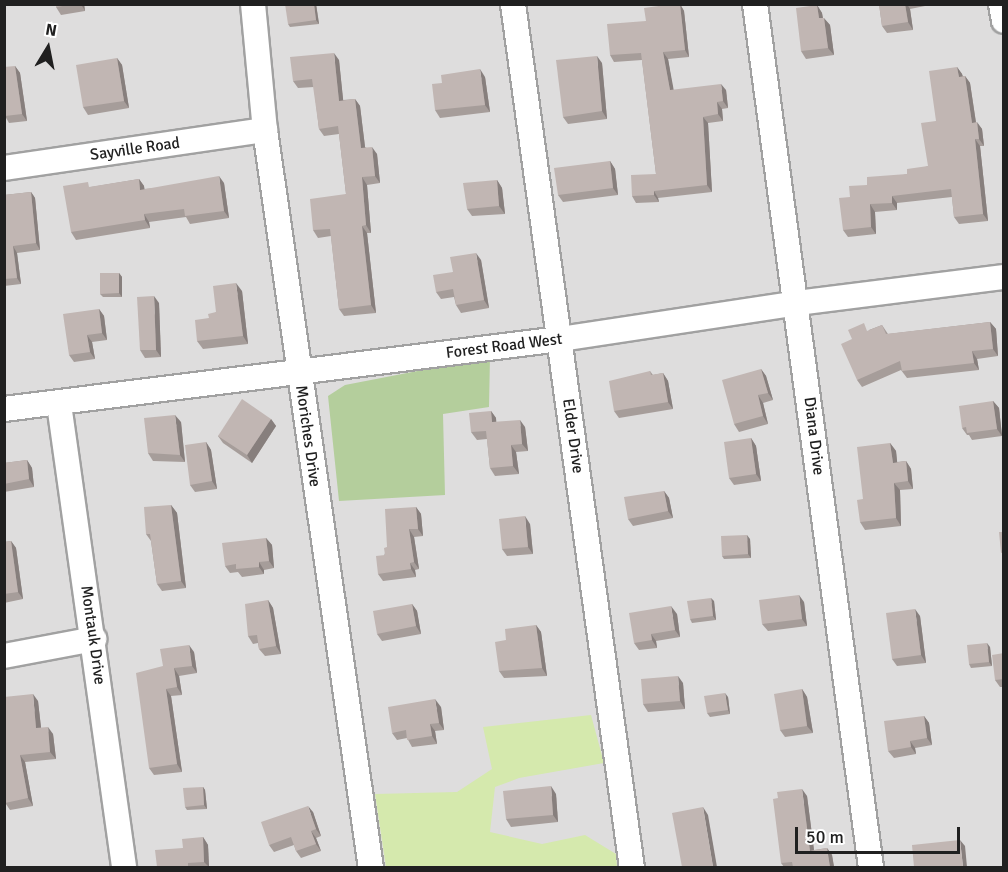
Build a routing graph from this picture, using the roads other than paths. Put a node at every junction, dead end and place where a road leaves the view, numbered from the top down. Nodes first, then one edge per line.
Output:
1 (253, 4) edge
2 (513, 4) edge
3 (755, 4) edge
4 (1001, 4) edge
5 (1004, 21) edge
6 (266, 130) junction
7 (4, 168) edge
8 (1004, 277) edge
9 (797, 303) junction
10 (560, 339) junction
11 (299, 370) junction
12 (59, 404) junction
13 (4, 410) edge
14 (94, 639) junction
15 (4, 656) edge
16 (124, 867) edge
17 (371, 867) edge
18 (632, 867) edge
19 (871, 867) edge

1 - 6 street, Moriches Drive
2 - 10 street, Elder Drive
3 - 9 street, Diana Drive
4 - 5 street
6 - 7 street, Sayville Road
6 - 11 street, Moriches Drive
8 - 9 street, Forest Road West
9 - 10 street, Forest Road West
9 - 19 street, Diana Drive
10 - 11 street, Forest Road West
10 - 18 street, Elder Drive
11 - 12 street, Forest Road West
11 - 17 street, Moriches Drive
12 - 13 street, Forest Road West
12 - 14 street, Montauk Drive
14 - 15 street
14 - 16 street, Montauk Drive

